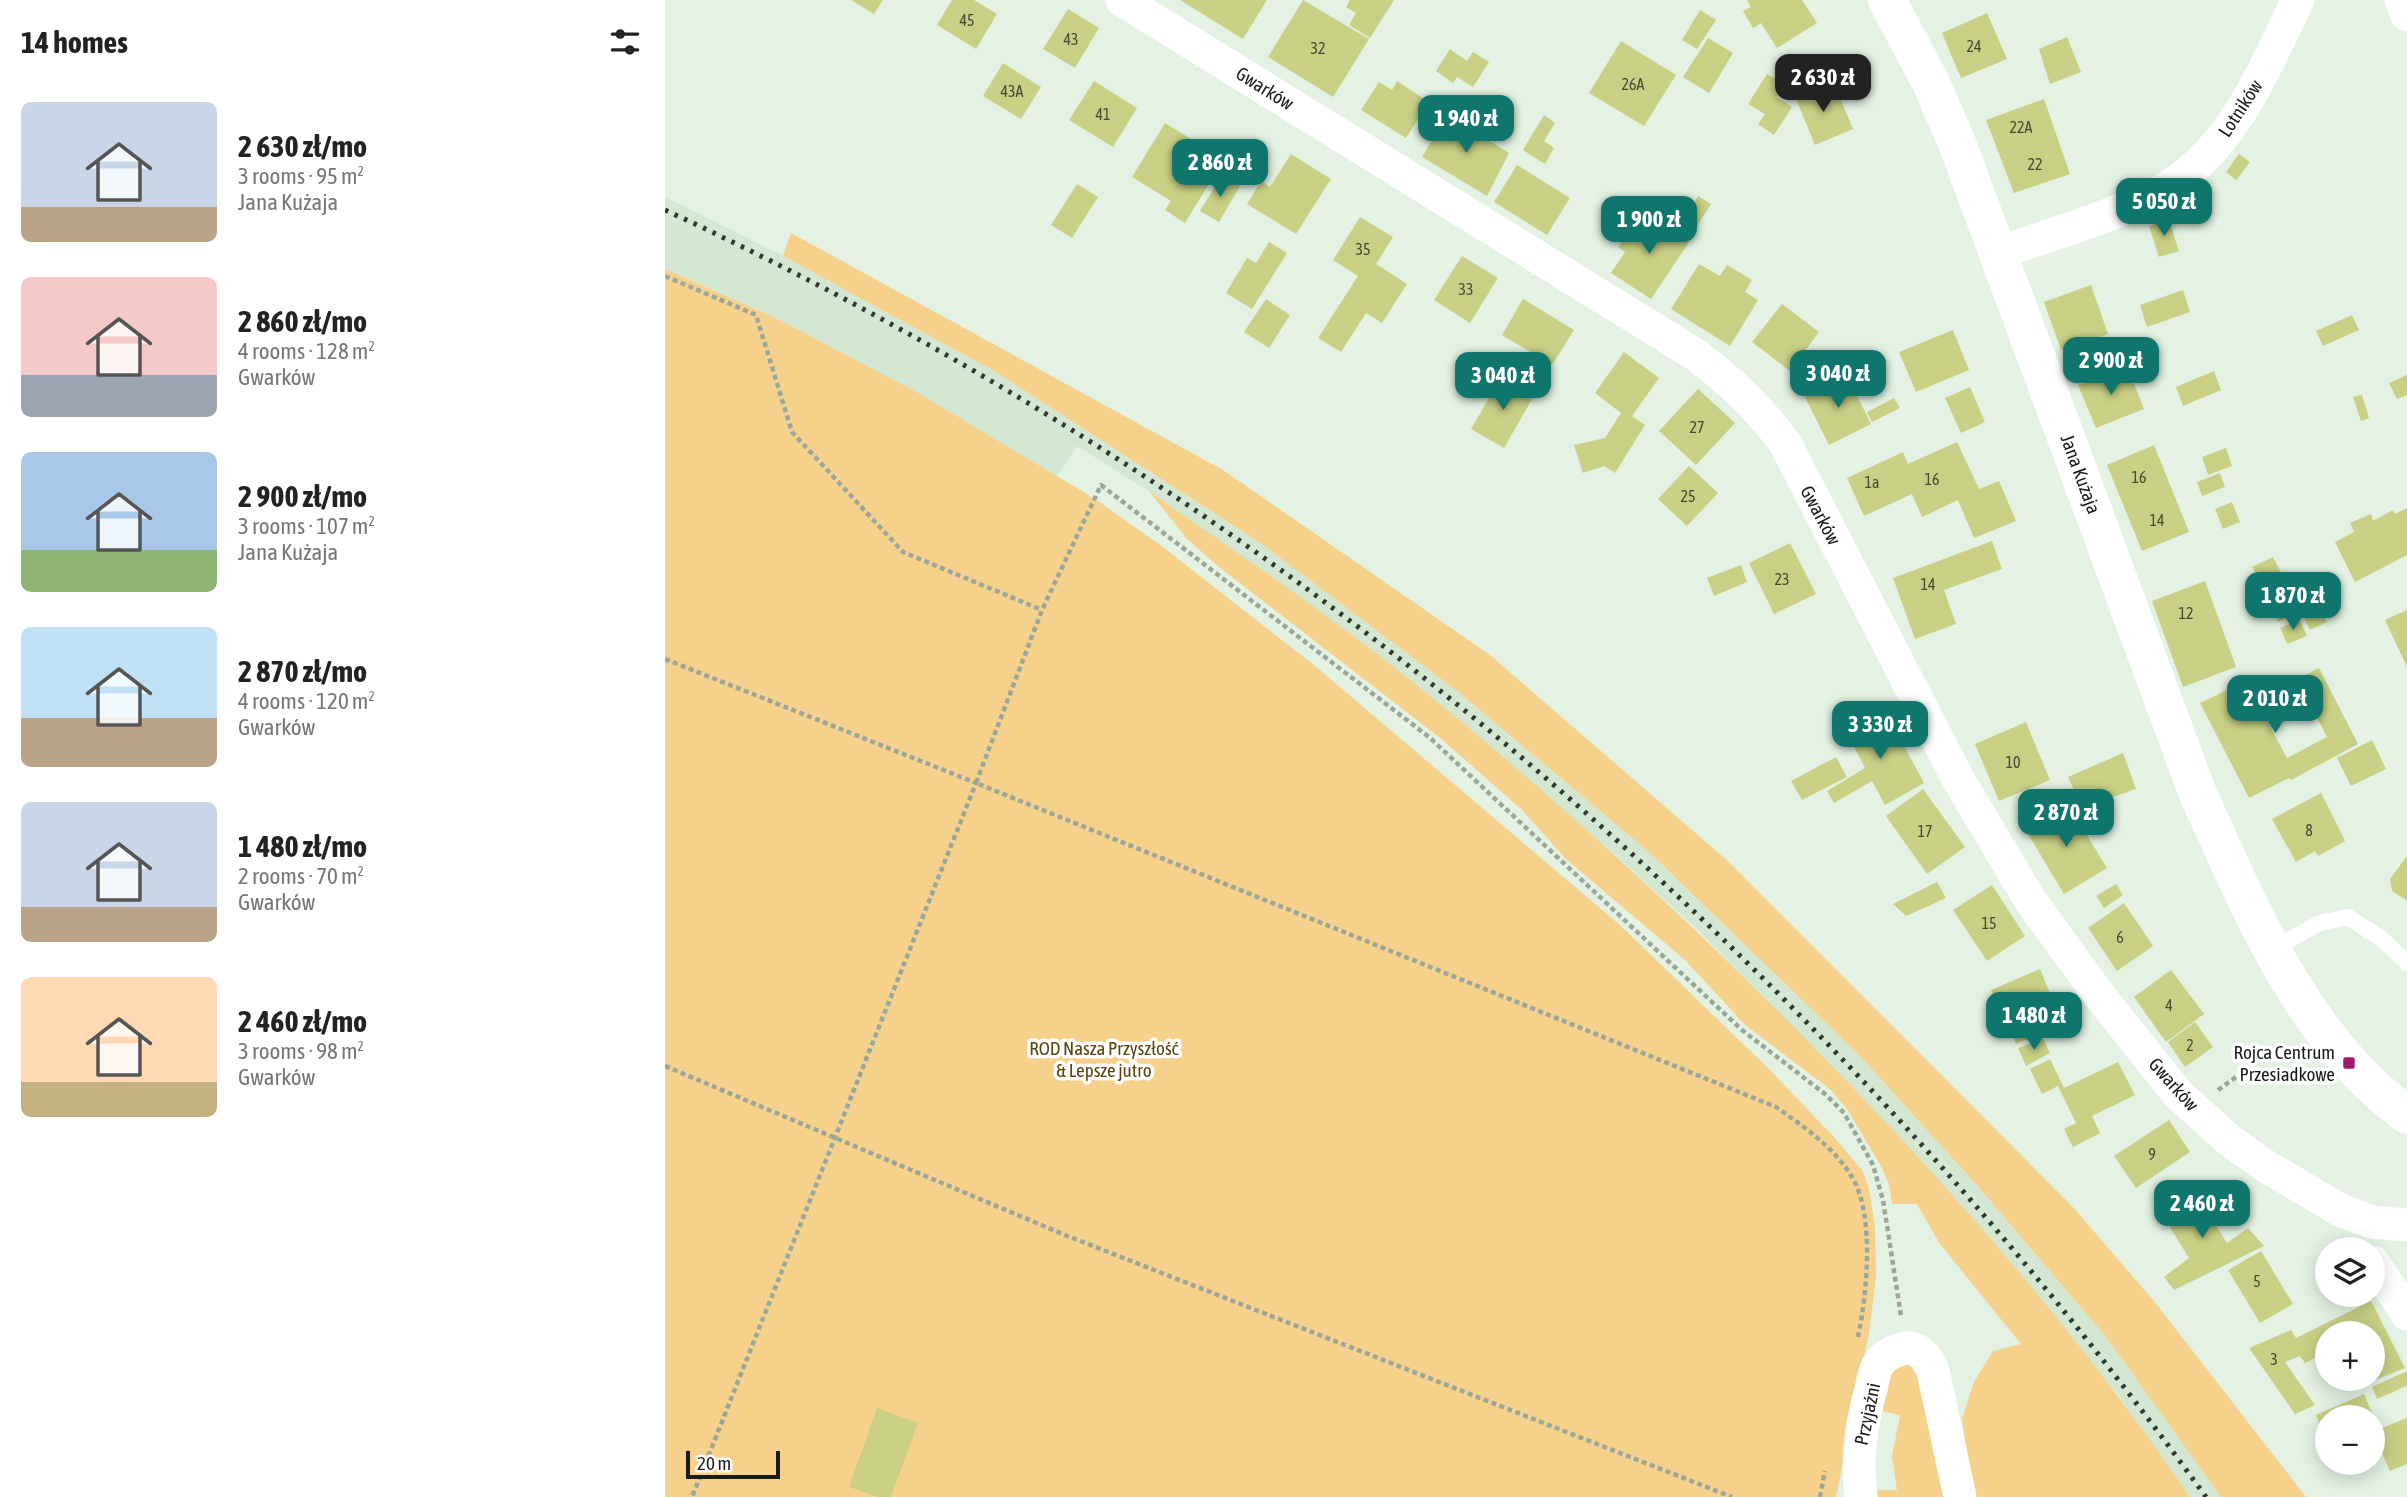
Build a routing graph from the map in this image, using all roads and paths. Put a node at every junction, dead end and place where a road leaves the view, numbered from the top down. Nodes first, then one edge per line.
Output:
1 (1122, 0) edge
2 (1887, 0) edge
3 (2298, 0) edge
4 (2401, 0) edge
5 (2407, 15) edge
6 (1998, 253) junction
7 (665, 276) edge
8 (1042, 610) junction
9 (665, 659) edge
10 (976, 783) junction
11 (2271, 950) junction
12 (2407, 963) edge
13 (2268, 1054) dead end
14 (665, 1066) edge
15 (2217, 1091) dead end
16 (2407, 1115) edge
17 (835, 1140) junction
18 (2340, 1210) junction
19 (2407, 1225) edge
20 (2357, 1237) edge
21 (2385, 1280) edge
22 (2407, 1314) edge
23 (1857, 1343) dead end
24 (1905, 1348) junction
25 (1828, 1460) dead end
26 (692, 1497) edge
27 (1732, 1497) edge
28 (1820, 1497) edge
29 (1861, 1497) edge
30 (1961, 1497) edge

1 - 18 street, Gwarków
2 - 6 street, Jana Kużaja
3 - 6 street, Lotników
4 - 5 street
6 - 11 street, Jana Kużaja
7 - 8 path
8 - 10 path
8 - 24 path
9 - 10 path
10 - 17 path
10 - 23 path
11 - 12 lane
11 - 16 street, Jana Kużaja
13 - 15 path
14 - 17 path
17 - 26 path
17 - 27 path
18 - 19 street, Gwarków
18 - 20 street, Gwarków
21 - 22 street
24 - 29 street, Przyjaźni
24 - 30 street
25 - 28 path

